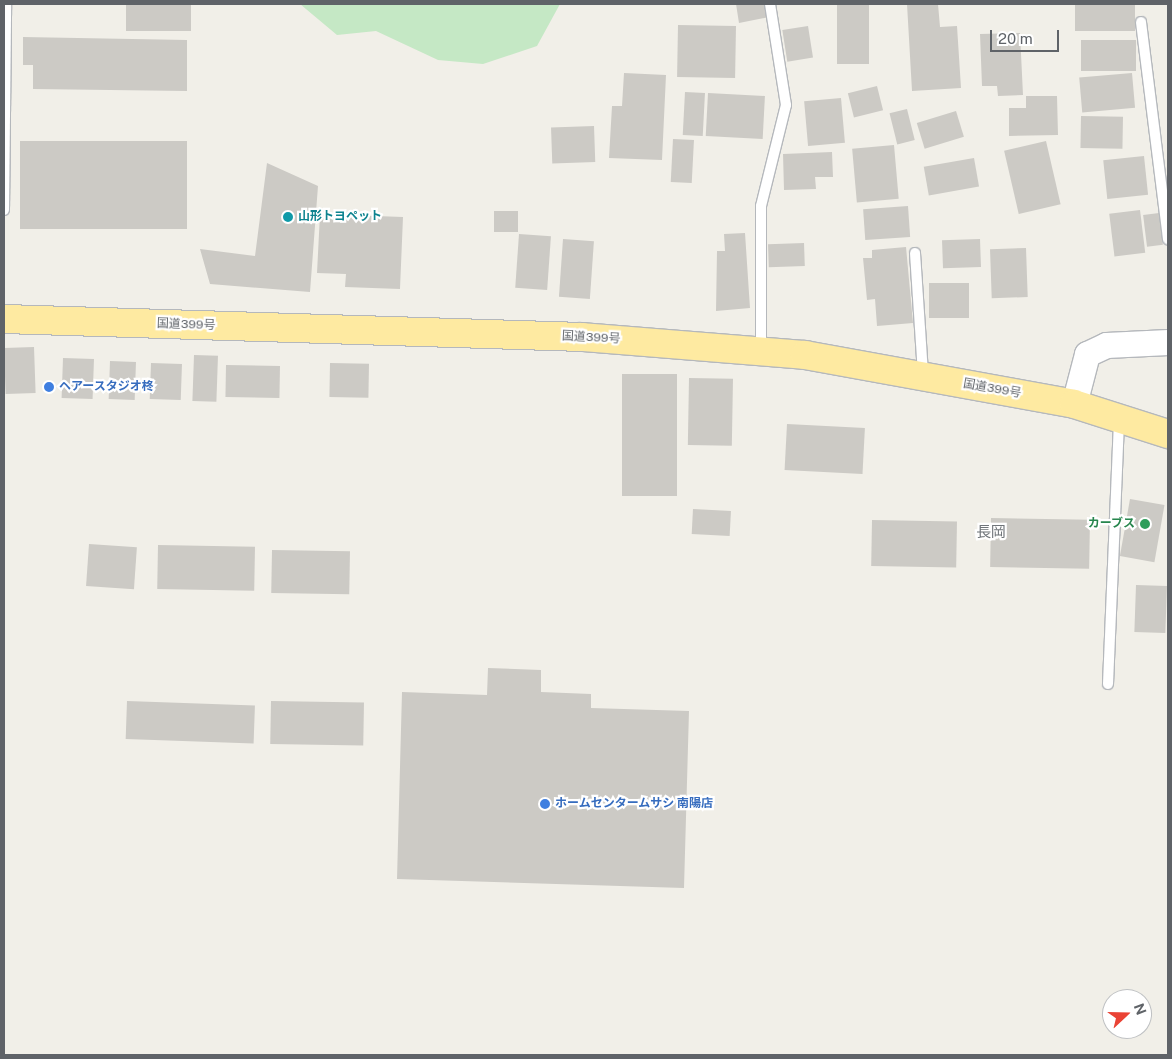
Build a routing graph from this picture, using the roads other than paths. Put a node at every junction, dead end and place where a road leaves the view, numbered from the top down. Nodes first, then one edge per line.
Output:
1 (6, 4) edge
2 (770, 4) edge
3 (1142, 22) dead end
4 (4, 210) edge
5 (1168, 239) edge
6 (916, 253) dead end
7 (4, 319) edge
8 (1168, 342) edge
9 (761, 351) junction
10 (923, 376) junction
11 (1074, 404) junction
12 (1120, 418) junction
13 (1168, 434) edge
14 (1108, 684) dead end

1 - 4 lane
2 - 9 lane
3 - 5 lane
6 - 10 lane
7 - 9 highway, 国道399号
8 - 11 street
9 - 10 highway, 国道399号
10 - 11 highway, 国道399号
11 - 12 highway, 国道399号
12 - 13 highway, 国道399号
12 - 14 lane

